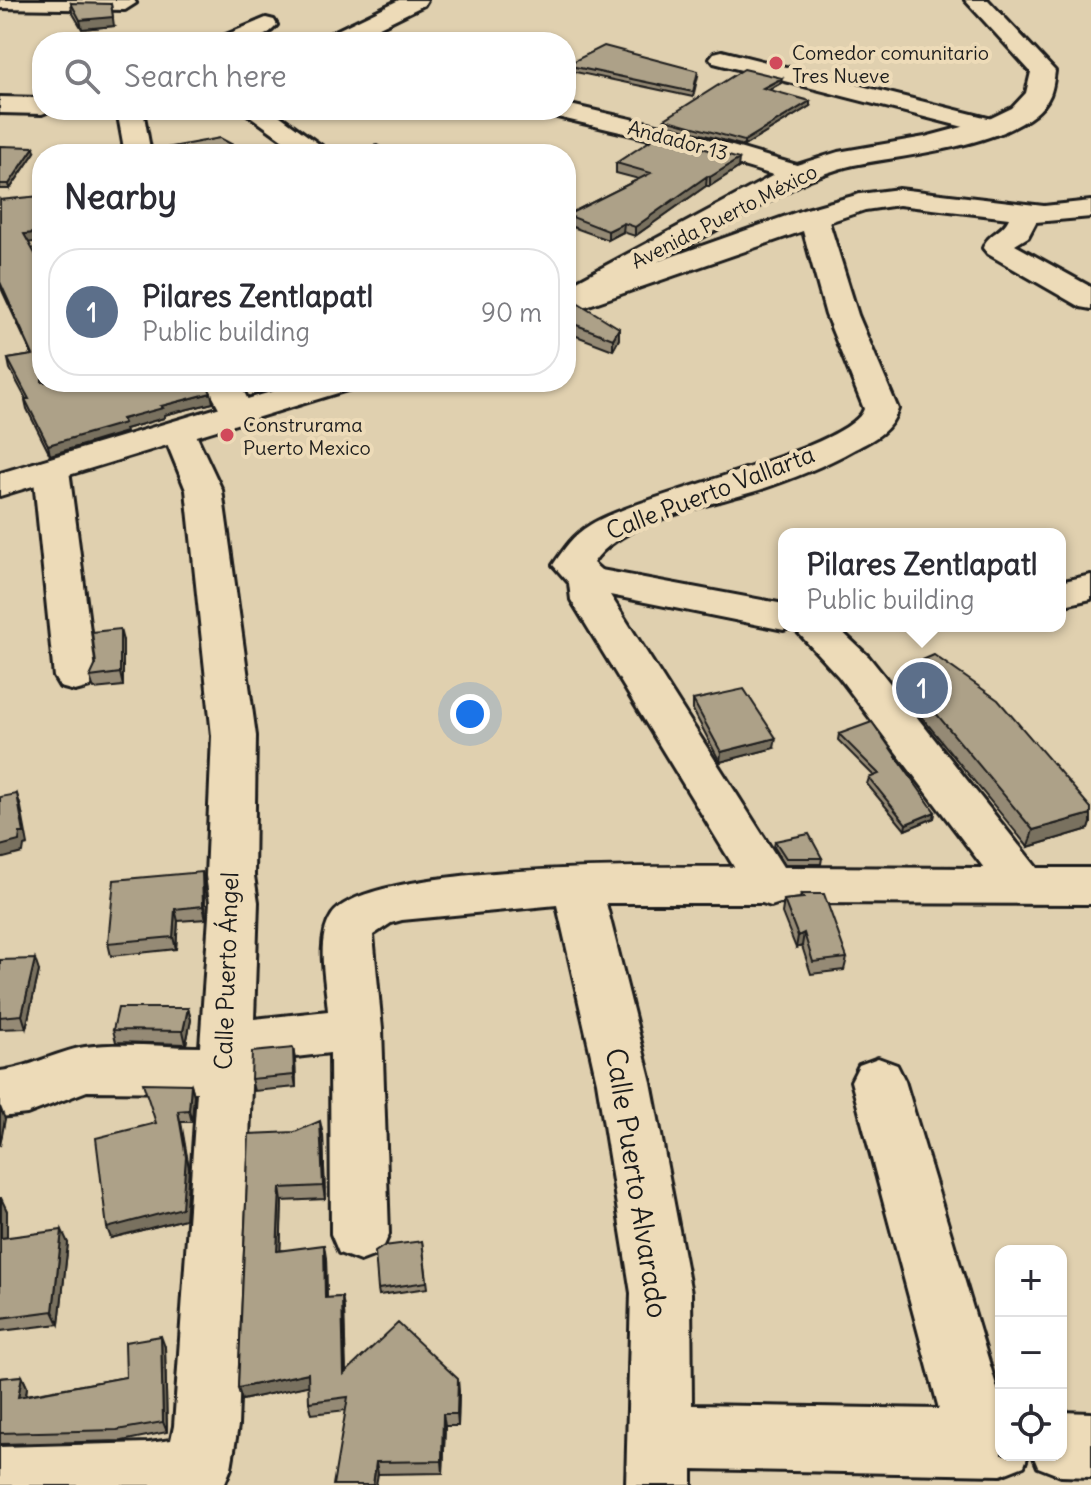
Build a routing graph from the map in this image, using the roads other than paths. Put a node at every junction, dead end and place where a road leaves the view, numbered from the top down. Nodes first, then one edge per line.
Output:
1 (416, 0) edge
2 (976, 0) edge
3 (0, 1) edge
4 (125, 2) edge
5 (266, 25) dead end
6 (126, 29) dead end
7 (251, 32) edge
8 (351, 32) edge
9 (722, 58) dead end
10 (0, 105) edge
11 (32, 106) edge
12 (576, 114) edge
13 (132, 120) edge
14 (270, 120) edge
15 (995, 127) junction
16 (136, 144) edge
17 (306, 144) edge
18 (797, 174) junction
19 (1091, 209) edge
20 (1025, 214) junction
21 (813, 216) junction
22 (576, 296) edge
23 (576, 298) edge
24 (1091, 300) edge
25 (266, 392) edge
26 (230, 397) edge
27 (179, 431) junction
28 (51, 470) junction
29 (0, 485) edge
30 (588, 579) junction
31 (1091, 587) edge
32 (1066, 593) edge
33 (778, 616) edge
34 (818, 632) edge
35 (75, 677) dead end
36 (577, 885) junction
37 (1091, 886) edge
38 (1025, 887) junction
39 (771, 888) junction
40 (356, 1029) junction
41 (226, 1056) junction
42 (878, 1081) dead end
43 (0, 1094) edge
44 (360, 1234) dead end
45 (991, 1443) edge
46 (1067, 1444) edge
47 (1091, 1445) edge
48 (659, 1461) edge
49 (181, 1476) edge
50 (0, 1480) edge

1 - 8 street
2 - 15 street, Avenida Puerto México
3 - 4 street
4 - 6 street
5 - 7 street
9 - 15 street
10 - 11 street
12 - 18 street, Andador 13
13 - 16 street
14 - 17 street
15 - 18 street, Avenida Puerto México
18 - 22 street, Avenida Puerto México
19 - 20 street
20 - 21 street
20 - 24 street
21 - 23 street
21 - 30 street, Calle Puerto Vallarta
25 - 26 street
26 - 27 street
27 - 28 street
27 - 41 street, Calle Puerto Ángel
28 - 29 street
28 - 35 street
30 - 33 street
30 - 39 street, Calle Puerto Vallarta
31 - 32 street
34 - 38 street
36 - 39 street
36 - 40 street
36 - 48 street, Calle Puerto Alvarado
37 - 38 street
38 - 39 street
40 - 41 street
40 - 44 street
41 - 43 street
41 - 49 street, Calle Puerto Ángel
42 - 45 street
45 - 48 street
46 - 47 street
49 - 50 street

